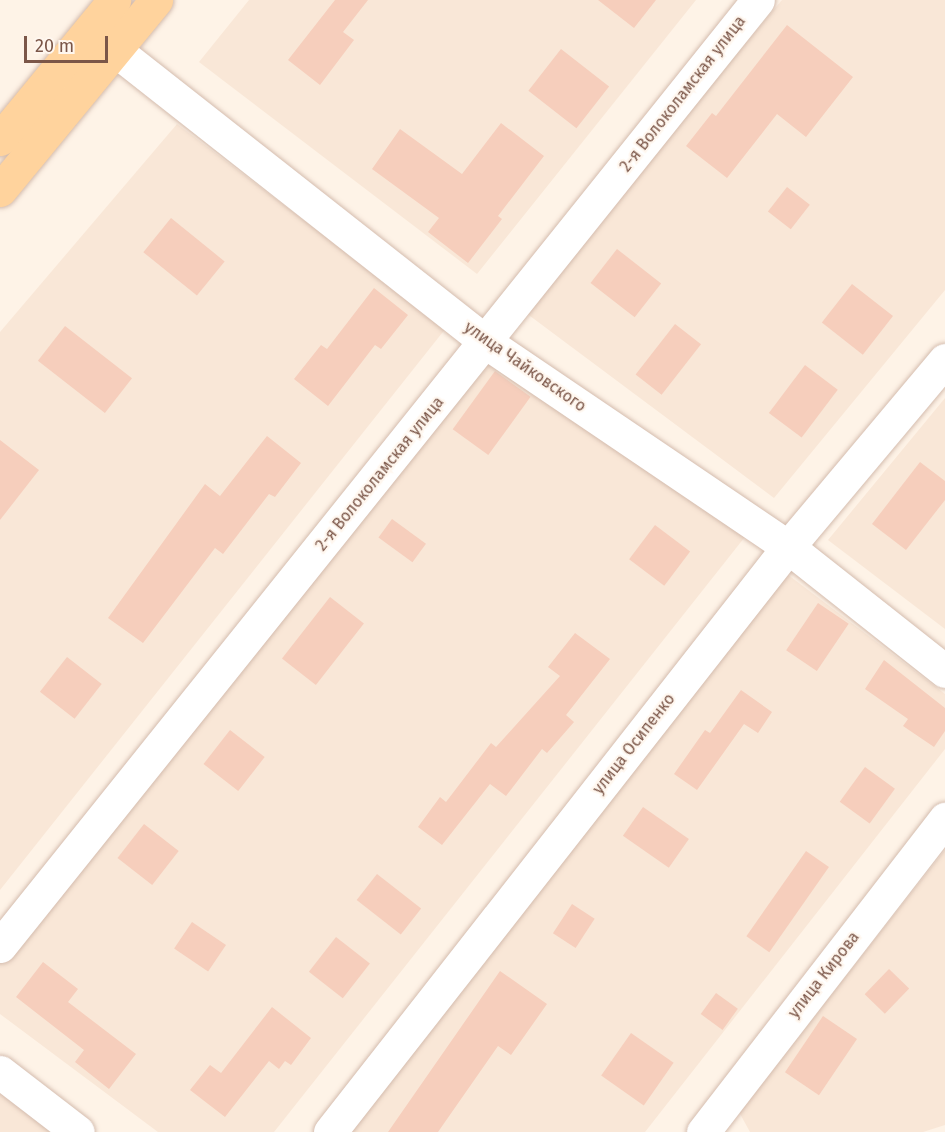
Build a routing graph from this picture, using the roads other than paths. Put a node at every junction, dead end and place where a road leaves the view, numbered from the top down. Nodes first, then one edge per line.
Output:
1 (114, 0) edge
2 (156, 0) edge
3 (758, 0) edge
4 (115, 50) junction
5 (0, 138) edge
6 (0, 190) edge
7 (487, 343) junction
8 (945, 360) edge
9 (788, 547) junction
10 (945, 671) edge
11 (945, 819) edge
12 (0, 946) edge
13 (0, 1072) edge
14 (712, 1127) edge
15 (78, 1132) edge
16 (330, 1132) edge

1 - 5 main road
2 - 4 main road
3 - 7 street, 2-я Волоколамская улица
4 - 6 main road
4 - 7 street, улица Чайковского
7 - 9 street, улица Чайковского
7 - 12 street, 2-я Волоколамская улица
8 - 9 street, улица Осипенко
9 - 10 street, улица Чайковского
9 - 16 street, улица Осипенко
11 - 14 street, улица Кирова
13 - 15 street

